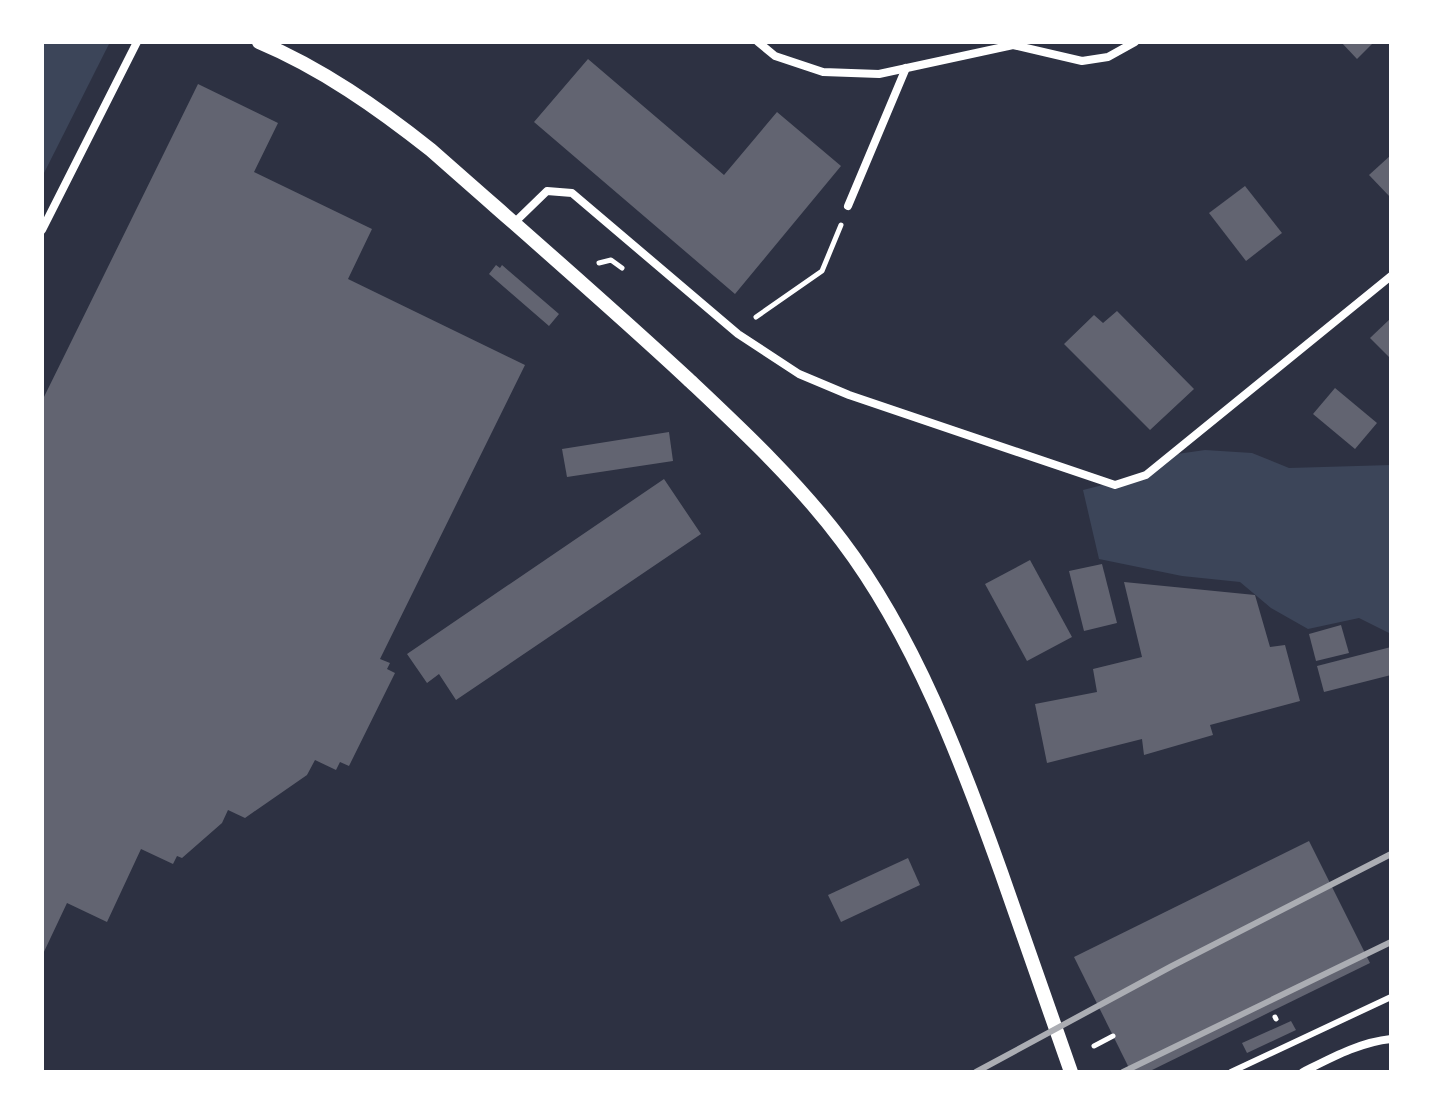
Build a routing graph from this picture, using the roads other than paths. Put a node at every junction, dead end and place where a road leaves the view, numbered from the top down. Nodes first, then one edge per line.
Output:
1 (137, 42) edge
2 (259, 42) edge
3 (758, 42) edge
4 (1135, 42) edge
5 (906, 68) junction
6 (848, 206) road end
7 (514, 223) junction
8 (42, 230) edge
9 (1391, 276) edge
10 (1391, 997) edge
11 (1391, 1039) edge
12 (1071, 1072) edge
13 (1231, 1072) edge
14 (1303, 1072) edge

1 - 8 street
2 - 7 street
3 - 5 street
4 - 5 street
5 - 6 street
7 - 9 street
7 - 12 street
10 - 13 lane
11 - 14 street

